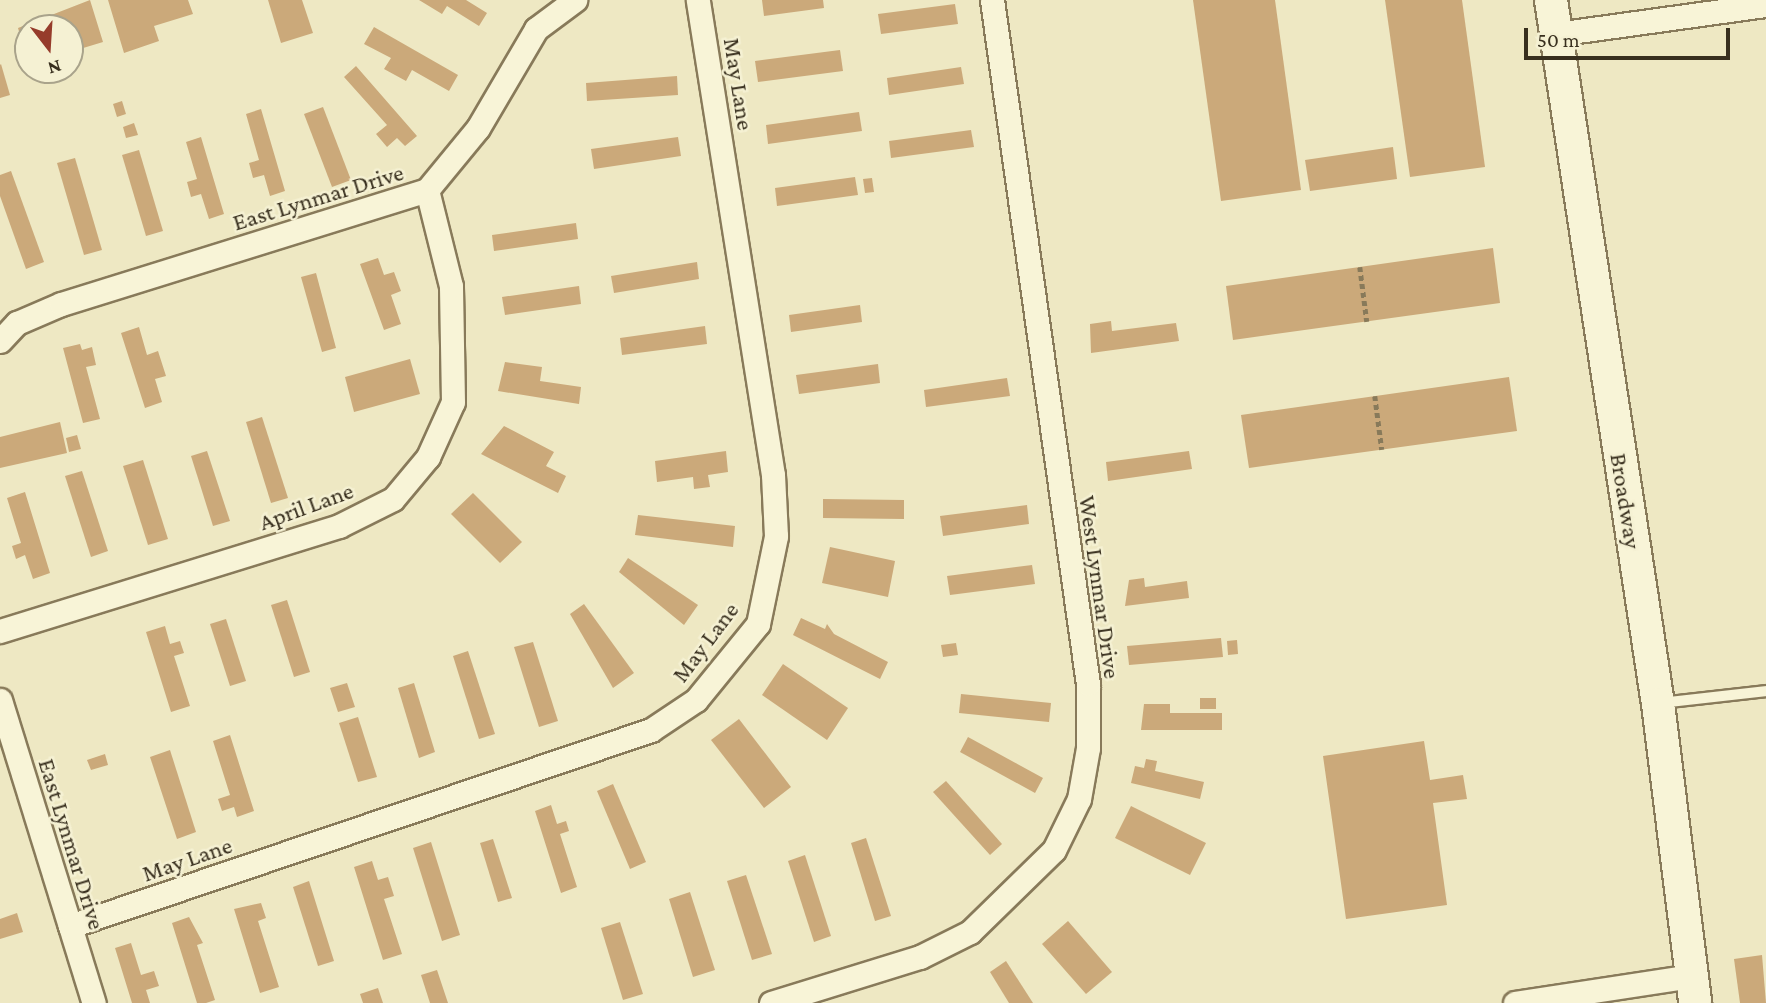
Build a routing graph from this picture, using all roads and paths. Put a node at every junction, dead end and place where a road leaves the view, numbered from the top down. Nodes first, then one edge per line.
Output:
1 (575, 0) edge
2 (698, 0) edge
3 (992, 0) edge
4 (1551, 0) edge
5 (1766, 5) edge
6 (1556, 34) junction
7 (427, 190) junction
8 (1360, 267) dead end
9 (1367, 322) dead end
10 (0, 341) edge
11 (1375, 396) dead end
12 (1382, 450) dead end
13 (0, 631) edge
14 (1766, 691) edge
15 (0, 700) edge
16 (1658, 704) junction
17 (70, 926) junction
18 (1693, 989) edge
19 (94, 1003) edge
20 (771, 1003) edge
21 (1515, 1003) edge

1 - 7 street, East Lynmar Drive
2 - 17 street, May Lane
3 - 20 street, West Lynmar Drive
4 - 6 street, Broadway
5 - 6 street
6 - 16 street, Broadway
7 - 10 street, East Lynmar Drive
7 - 13 street, April Lane
8 - 9 path
11 - 12 path
14 - 16 lane
15 - 17 street, East Lynmar Drive
16 - 18 street, Broadway
17 - 19 street, East Lynmar Drive
18 - 21 street

